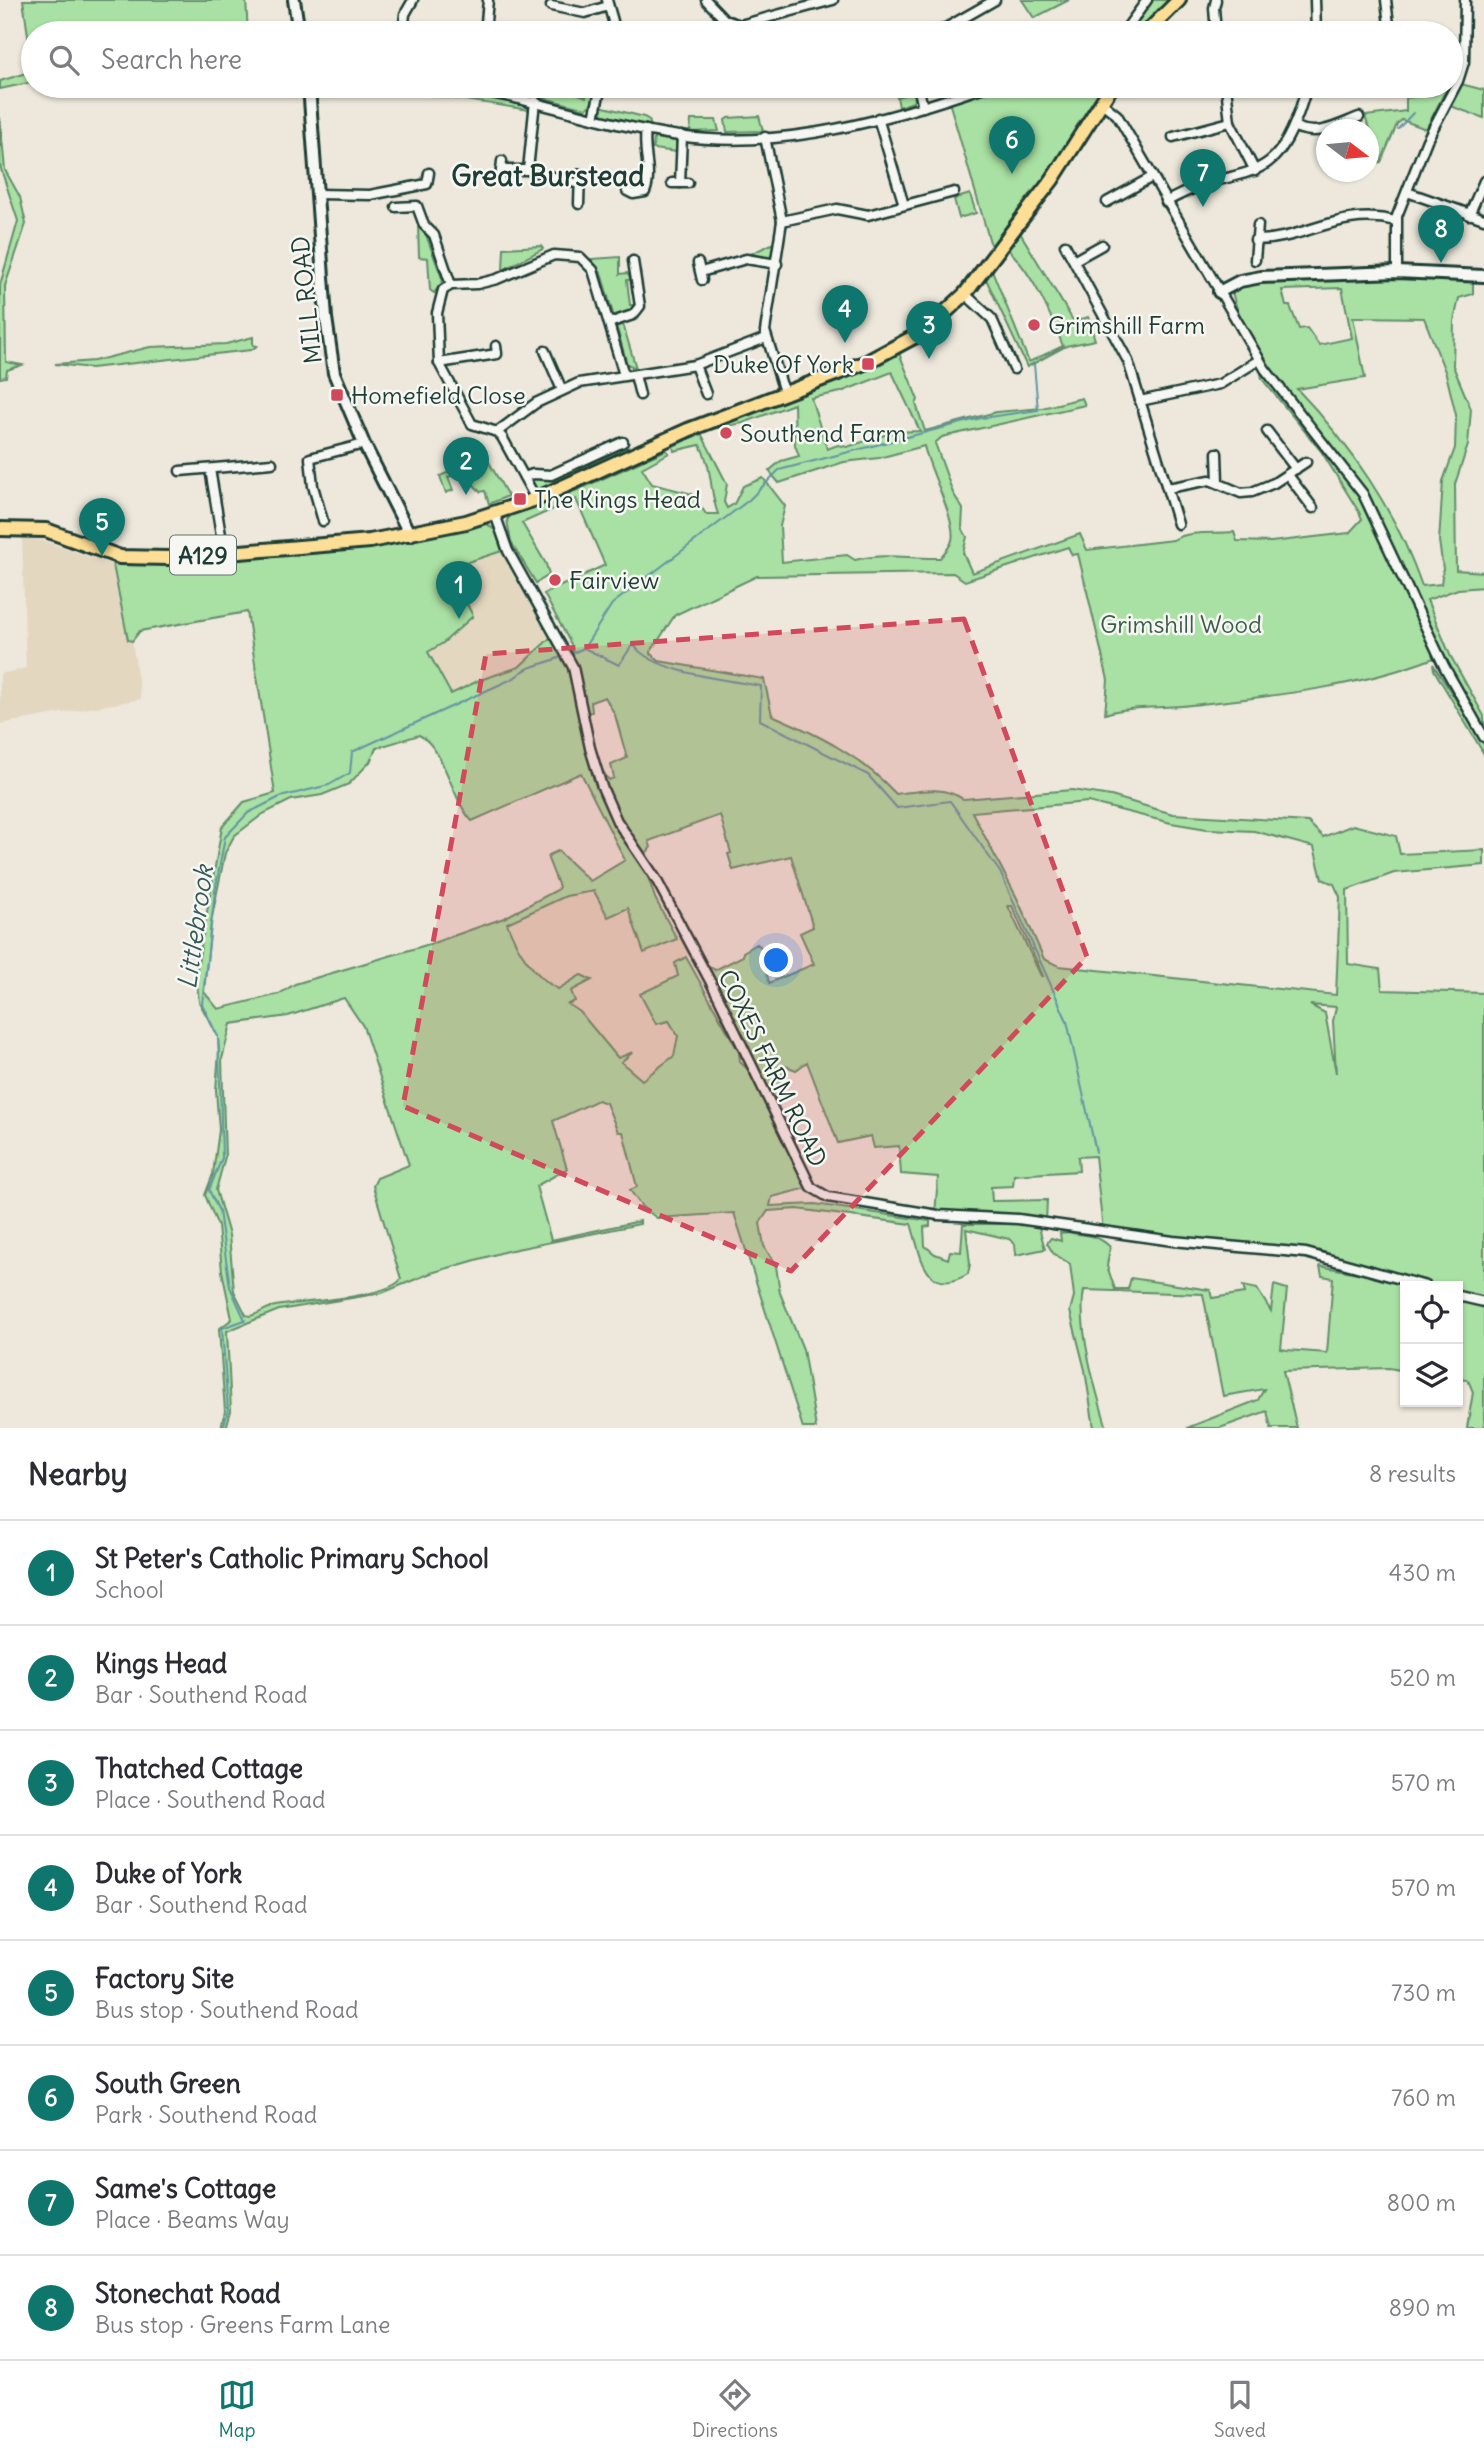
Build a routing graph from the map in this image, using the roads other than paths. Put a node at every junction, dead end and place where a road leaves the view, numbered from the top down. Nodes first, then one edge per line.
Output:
1 (294, 0) edge
2 (488, 0) edge
3 (706, 0) edge
4 (833, 0) edge
5 (975, 0) edge
6 (995, 0) edge
7 (1147, 0) edge
8 (1178, 0) edge
9 (1216, 0) edge
10 (1315, 0) edge
11 (1386, 0) edge
12 (1465, 0) edge
13 (413, 1) edge
14 (608, 3) edge
15 (551, 6) edge
16 (980, 9) junction
17 (297, 21) edge
18 (404, 21) edge
19 (486, 21) edge
20 (613, 21) edge
21 (728, 21) edge
22 (755, 21) edge
23 (958, 21) edge
24 (1132, 21) edge
25 (1158, 21) edge
26 (1215, 21) edge
27 (1316, 21) edge
28 (1389, 21) edge
29 (1463, 65) edge
30 (310, 98) edge
31 (523, 98) edge
32 (598, 98) edge
33 (921, 98) edge
34 (950, 98) edge
35 (1105, 98) edge
36 (1227, 98) edge
37 (1303, 98) edge
38 (1449, 98) edge
39 (535, 101) junction
40 (1102, 103) junction
41 (923, 107) junction
42 (1359, 117) dead end
43 (594, 118) junction
44 (878, 118) junction
45 (1230, 122) junction
46 (1294, 127) junction
47 (646, 130) junction
48 (682, 136) junction
49 (1173, 136) dead end
50 (765, 137) junction
51 (528, 170) junction
52 (1255, 171) junction
53 (429, 173) dead end
54 (580, 174) dead end
55 (1152, 177) junction
56 (500, 180) dead end
57 (1484, 181) edge
58 (680, 183) dead end
59 (579, 184) junction
60 (627, 191) dead end
61 (954, 192) dead end
62 (1407, 192) junction
63 (317, 194) junction
64 (940, 198) junction
65 (1107, 202) dead end
66 (1166, 202) junction
67 (579, 204) dead end
68 (904, 205) junction
69 (396, 208) dead end
70 (942, 209) dead end
71 (1469, 215) junction
72 (1484, 219) edge
73 (782, 221) junction
74 (1396, 221) junction
75 (1258, 225) dead end
76 (1255, 240) junction
77 (1065, 245) dead end
78 (1102, 245) dead end
79 (1075, 260) junction
80 (1255, 260) dead end
81 (633, 261) dead end
82 (777, 264) junction
83 (700, 271) dead end
84 (1397, 272) junction
85 (1484, 276) edge
86 (451, 285) junction
87 (1219, 292) junction
88 (965, 293) junction
89 (609, 323) junction
90 (766, 338) junction
91 (496, 346) dead end
92 (545, 351) dead end
93 (1259, 360) junction
94 (439, 362) junction
95 (695, 365) junction
96 (1014, 369) dead end
97 (635, 374) junction
98 (624, 375) junction
99 (562, 390) junction
100 (706, 394) dead end
101 (785, 394) junction
102 (640, 395) dead end
103 (1140, 401) junction
104 (1267, 431) dead end
105 (497, 432) junction
106 (623, 442) dead end
107 (364, 444) junction
108 (1217, 453) dead end
109 (1306, 462) dead end
110 (272, 463) dead end
111 (210, 469) junction
112 (1296, 469) junction
113 (180, 471) dead end
114 (1288, 475) junction
115 (524, 477) junction
116 (1219, 482) junction
117 (1168, 488) junction
118 (536, 499) junction
119 (1313, 508) dead end
120 (495, 514) junction
121 (323, 521) dead end
122 (1178, 524) dead end
123 (0, 529) edge
124 (410, 535) junction
125 (224, 553) junction
126 (1484, 737) edge
127 (1408, 1281) edge
128 (1463, 1297) edge
129 (1484, 1302) edge

1 - 17 street
2 - 19 street
3 - 21 street
4 - 22 street
5 - 16 street
6 - 16 street
7 - 24 street
8 - 25 main road
9 - 26 street
10 - 27 street
11 - 28 street
12 - 29 street
13 - 18 street
14 - 15 street
14 - 20 street
16 - 23 street
30 - 63 street, MILL ROAD
31 - 39 street
32 - 43 street
33 - 41 street
34 - 41 street
35 - 40 main road, A129
36 - 45 street
37 - 46 street
38 - 62 street
39 - 43 street
39 - 51 street
40 - 55 street
40 - 88 main road, A129
41 - 44 street
42 - 46 street
43 - 47 street
44 - 50 street
44 - 68 street
45 - 49 street
45 - 52 street
46 - 52 street
47 - 48 street
47 - 60 street
48 - 50 street
48 - 58 street
50 - 73 street
51 - 56 street
51 - 59 street
52 - 66 street
53 - 63 street
54 - 59 street
55 - 65 street
55 - 66 street
57 - 71 street
59 - 67 street
61 - 64 street
62 - 71 street
62 - 74 street
63 - 107 street, MILL ROAD
64 - 68 street
64 - 70 street
66 - 87 street
68 - 73 street
69 - 86 street
71 - 72 street
73 - 82 street
74 - 76 street
74 - 84 street
75 - 76 street
76 - 80 street
77 - 79 street
78 - 79 street
79 - 103 street
81 - 89 street
82 - 83 street
82 - 90 street
84 - 85 street
84 - 87 street
86 - 89 street
86 - 94 street
87 - 93 street
88 - 96 street
88 - 101 main road, A129
89 - 98 street
90 - 95 street
90 - 101 street
91 - 94 street
92 - 99 street
93 - 103 street
93 - 126 street
94 - 105 street
95 - 97 street
95 - 100 street
97 - 98 street
97 - 102 street
98 - 99 street
99 - 105 street
101 - 118 main road, A129
103 - 117 street
104 - 112 street
105 - 115 street
106 - 115 street
107 - 121 street
107 - 124 street, MILL ROAD
108 - 116 street
109 - 112 street
110 - 111 street
111 - 113 street
111 - 125 street
112 - 114 street
114 - 116 street
114 - 119 street
115 - 118 street
116 - 117 street
117 - 122 street
118 - 120 main road, A129
120 - 124 main road, A129
120 - 127 street, COXES FARM ROAD
123 - 125 main road, A129
124 - 125 main road, A129
128 - 129 street

